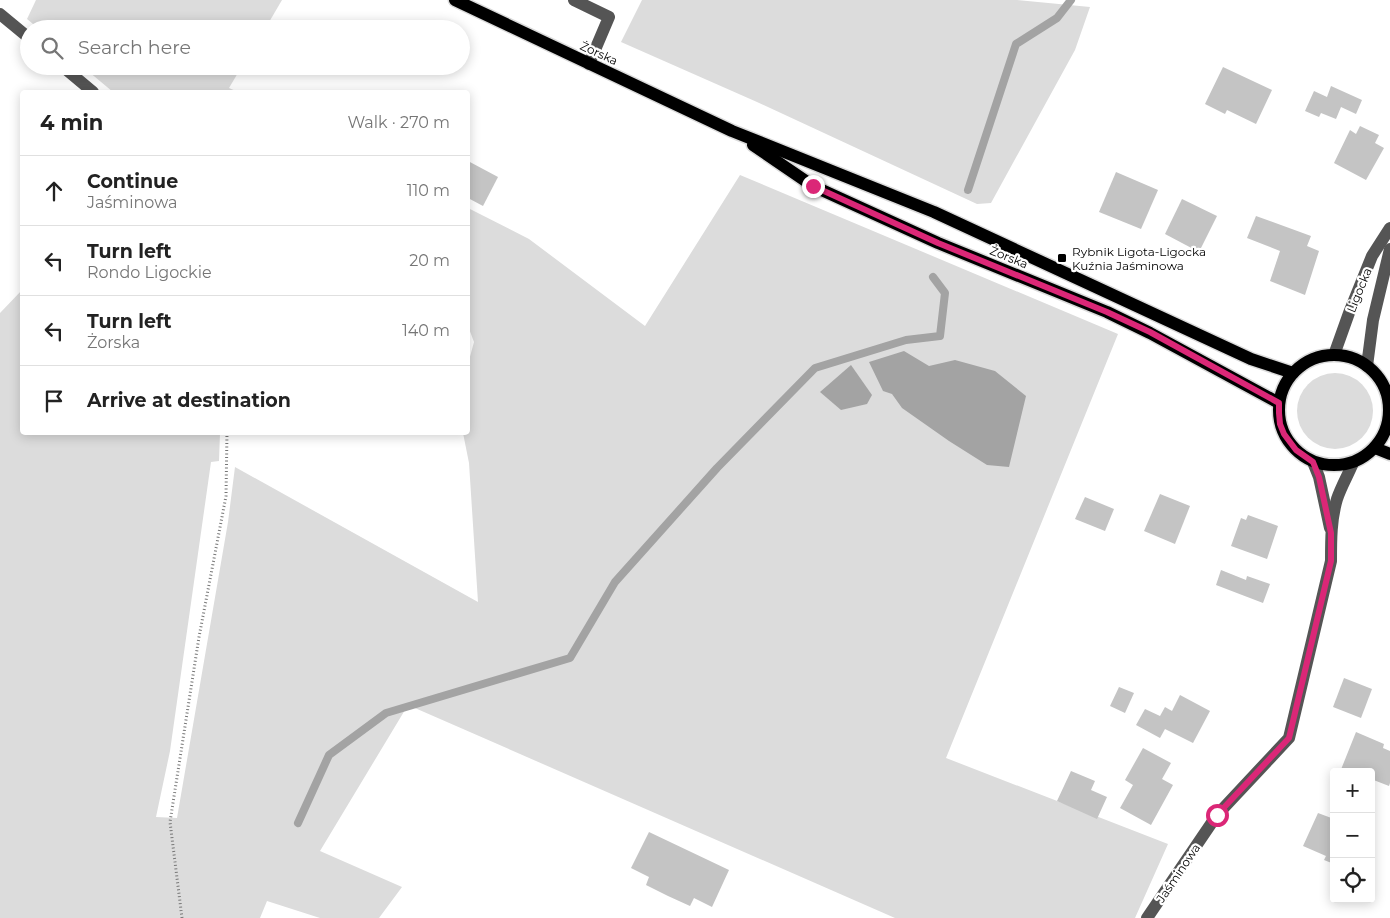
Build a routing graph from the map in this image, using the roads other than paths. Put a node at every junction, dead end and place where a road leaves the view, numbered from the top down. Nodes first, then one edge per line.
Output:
1 (455, 0) edge
2 (574, 0) edge
3 (0, 14) edge
4 (20, 31) edge
5 (589, 64) junction
6 (73, 75) edge
7 (91, 90) edge
8 (732, 131) junction
9 (1390, 228) edge
10 (1390, 249) edge
11 (1334, 355) junction
12 (1367, 366) junction
13 (1293, 373) junction
14 (1279, 403) junction
15 (1389, 421) edge
16 (1375, 448) junction
17 (1390, 454) edge
18 (1313, 462) junction
19 (1353, 463) junction
20 (1331, 533) junction
21 (1147, 918) edge

1 - 5 main road, Żorska
2 - 5 street
3 - 4 street
5 - 8 main road, Żorska
6 - 7 street
8 - 13 main road, Żorska
8 - 14 main road, Żorska
9 - 11 street, Ligocka
10 - 12 street, Ligocka
11 - 12 main road
11 - 13 main road
12 - 15 main road
13 - 14 main road
14 - 18 main road
15 - 16 main road
16 - 17 main road
16 - 19 main road
18 - 19 main road
18 - 20 street, Jaśminowa
19 - 20 street, Jaśminowa
20 - 21 street, Jaśminowa

